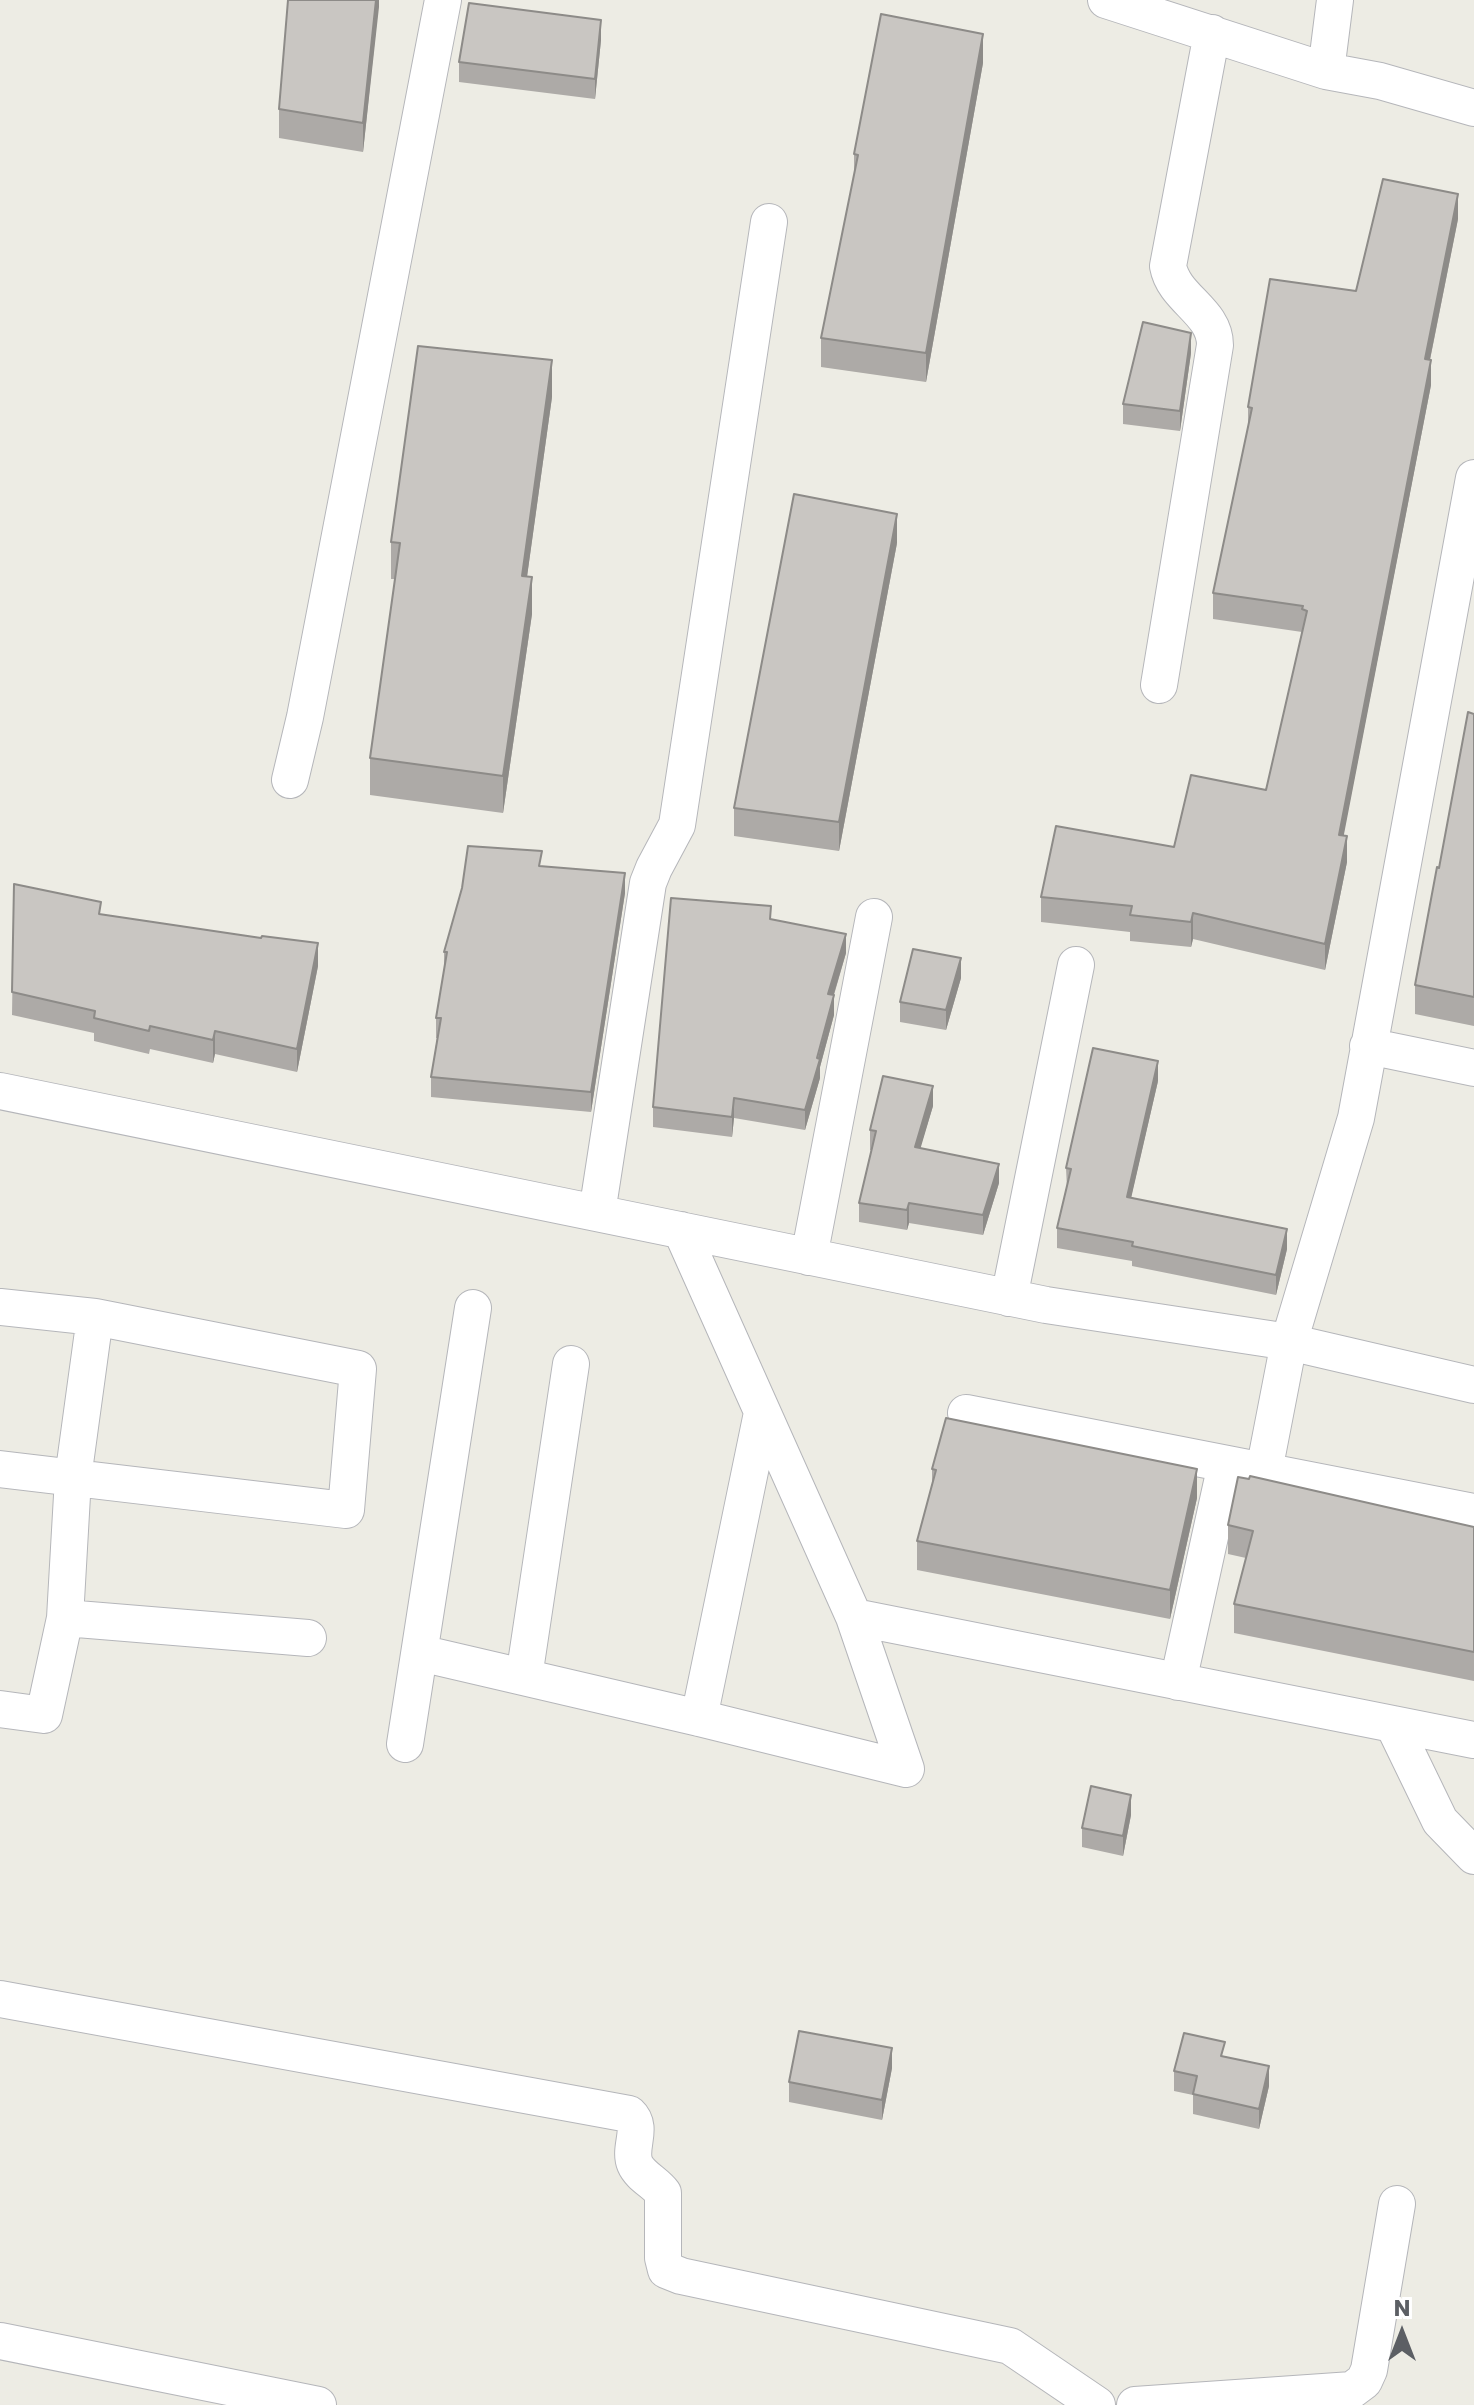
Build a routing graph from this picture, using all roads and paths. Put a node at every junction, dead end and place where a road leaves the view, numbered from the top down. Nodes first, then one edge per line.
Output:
1 (443, 0) edge
2 (1106, 0) edge
3 (1335, 0) edge
4 (1212, 33) junction
5 (1326, 71) junction
6 (1474, 108) edge
7 (769, 222) dead end
8 (1474, 478) edge
9 (1159, 685) dead end
10 (290, 780) dead end
11 (874, 917) dead end
12 (1076, 965) dead end
13 (1368, 1046) junction
14 (1474, 1068) edge
15 (0, 1091) edge
16 (597, 1213) junction
17 (681, 1230) junction
18 (809, 1257) junction
19 (1009, 1298) junction
20 (0, 1307) edge
21 (473, 1308) dead end
22 (95, 1317) junction
23 (1289, 1342) junction
24 (571, 1364) dead end
25 (1474, 1385) edge
26 (762, 1413) junction
27 (966, 1413) dead end
28 (1226, 1464) junction
29 (0, 1469) edge
30 (1264, 1471) junction
31 (73, 1478) junction
32 (1474, 1512) edge
33 (854, 1617) junction
34 (65, 1618) junction
35 (308, 1638) dead end
36 (420, 1653) junction
37 (524, 1677) junction
38 (1178, 1682) junction
39 (0, 1709) edge
40 (699, 1718) junction
41 (1393, 1724) junction
42 (1474, 1740) edge
43 (405, 1744) dead end
44 (1474, 1856) edge
45 (0, 1999) edge
46 (1397, 2204) dead end
47 (0, 2341) edge
48 (318, 2405) edge
49 (1097, 2405) edge
50 (1135, 2405) edge

1 - 10 street
2 - 4 street
3 - 5 street
4 - 5 street
4 - 9 street
5 - 6 street
7 - 16 street
8 - 13 street
11 - 18 street
12 - 19 street
13 - 14 street
13 - 23 street
15 - 16 street
16 - 17 street
17 - 18 street
17 - 26 street
18 - 19 street
19 - 23 street
20 - 22 street
21 - 36 street
22 - 31 street
22 - 31 street
23 - 25 street
23 - 30 street
24 - 37 street
26 - 33 street
26 - 40 street
27 - 28 street
28 - 30 street
28 - 38 street
29 - 31 street
30 - 32 street
31 - 34 street
33 - 38 street
33 - 40 street
34 - 35 street
34 - 39 street
36 - 37 street
36 - 43 street
37 - 40 street
38 - 41 street
41 - 42 street
41 - 44 street
45 - 49 street
46 - 50 street
47 - 48 street

